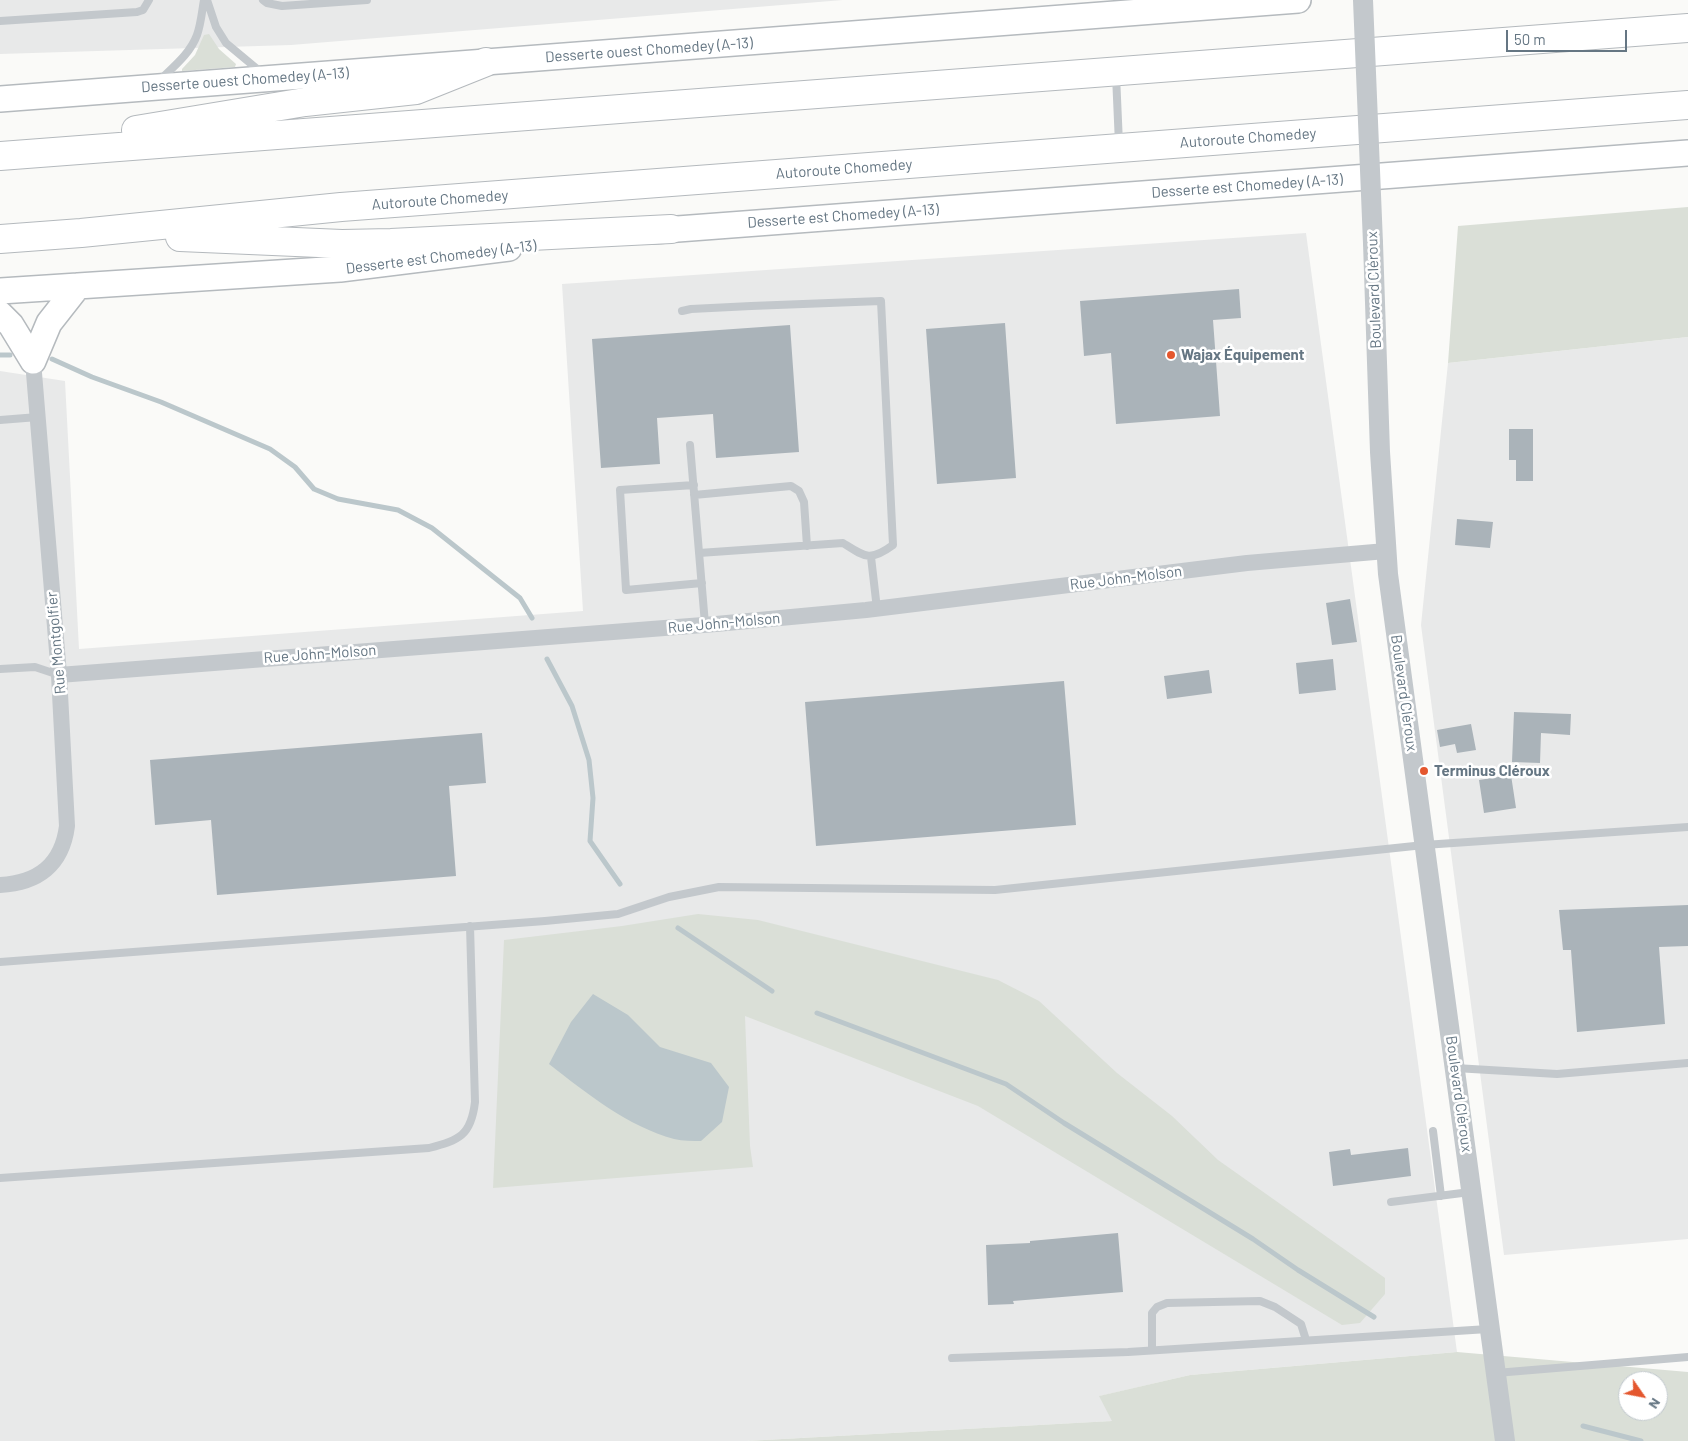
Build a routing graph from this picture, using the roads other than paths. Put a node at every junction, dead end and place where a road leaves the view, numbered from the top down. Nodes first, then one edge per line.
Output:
1 (148, 0) edge
2 (205, 0) edge
3 (263, 0) edge
4 (367, 0) edge
5 (1298, 0) edge
6 (1363, 0) edge
7 (0, 21) edge
8 (1688, 28) edge
9 (486, 62) junction
10 (1116, 71) junction
11 (268, 78) junction
12 (153, 87) junction
13 (0, 99) edge
14 (1688, 105) edge
15 (1119, 148) junction
16 (1688, 153) edge
17 (0, 155) edge
18 (671, 229) junction
19 (81, 233) junction
20 (0, 239) edge
21 (78, 286) junction
22 (0, 291) edge
23 (682, 311) dead end
24 (0, 314) edge
25 (33, 361) junction
26 (38, 416) junction
27 (0, 420) edge
28 (690, 445) dead end
29 (694, 485) junction
30 (694, 495) junction
31 (807, 546) junction
32 (1386, 551) junction
33 (699, 553) junction
34 (871, 557) junction
35 (702, 583) junction
36 (877, 609) junction
37 (705, 624) junction
38 (0, 669) edge
39 (59, 675) junction
40 (1688, 827) edge
41 (1424, 845) junction
42 (0, 886) edge
43 (470, 926) junction
44 (0, 962) edge
45 (1688, 1063) edge
46 (1455, 1068) junction
47 (1433, 1131) dead end
48 (0, 1178) edge
49 (1472, 1192) junction
50 (1441, 1196) junction
51 (1391, 1202) dead end
52 (1490, 1328) junction
53 (1306, 1340) junction
54 (1152, 1350) junction
55 (1688, 1357) edge
56 (952, 1358) dead end
57 (1496, 1374) junction
58 (1505, 1441) edge

1 - 7 lane
2 - 11 lane
2 - 12 lane
3 - 4 lane
5 - 9 main road, Desserte ouest Chomedey (A-13)
6 - 32 street, Boulevard Cléroux, bridge
8 - 10 highway
9 - 11 main road, Desserte ouest Chomedey (A-13)
9 - 17 highway
10 - 15 lane
10 - 17 highway
11 - 12 main road, Desserte ouest Chomedey (A-13)
12 - 13 main road, Desserte ouest Chomedey (A-13)
14 - 15 highway, Autoroute Chomedey
15 - 19 highway, Autoroute Chomedey
16 - 18 main road, Desserte est Chomedey (A-13)
18 - 19 highway
18 - 21 main road, Desserte est Chomedey (A-13)
19 - 20 highway, Autoroute Chomedey
21 - 22 main road, Desserte est Chomedey (A-13)
21 - 25 main road
23 - 34 lane
24 - 25 main road
25 - 26 street, Rue Montgolfier
26 - 27 lane
26 - 39 street, Rue Montgolfier
28 - 29 lane
29 - 30 lane
29 - 35 lane
30 - 31 lane
30 - 33 lane
31 - 33 lane
31 - 34 lane
32 - 36 street, Rue John-Molson
32 - 41 street, Boulevard Cléroux
33 - 35 lane
34 - 36 lane
35 - 37 lane
36 - 37 street, Rue John-Molson
37 - 39 street, Rue John-Molson
38 - 39 lane
39 - 42 street, Rue Montgolfier
40 - 41 lane
41 - 43 lane
41 - 46 street, Boulevard Cléroux
43 - 44 lane
43 - 48 lane
45 - 46 lane
46 - 49 street, Boulevard Cléroux
47 - 50 lane
49 - 50 lane
49 - 52 street, Boulevard Cléroux
50 - 51 lane
52 - 53 lane
52 - 57 street, Boulevard Cléroux
53 - 54 lane
53 - 54 lane
54 - 56 lane
55 - 57 lane
57 - 58 street, Boulevard Cléroux

